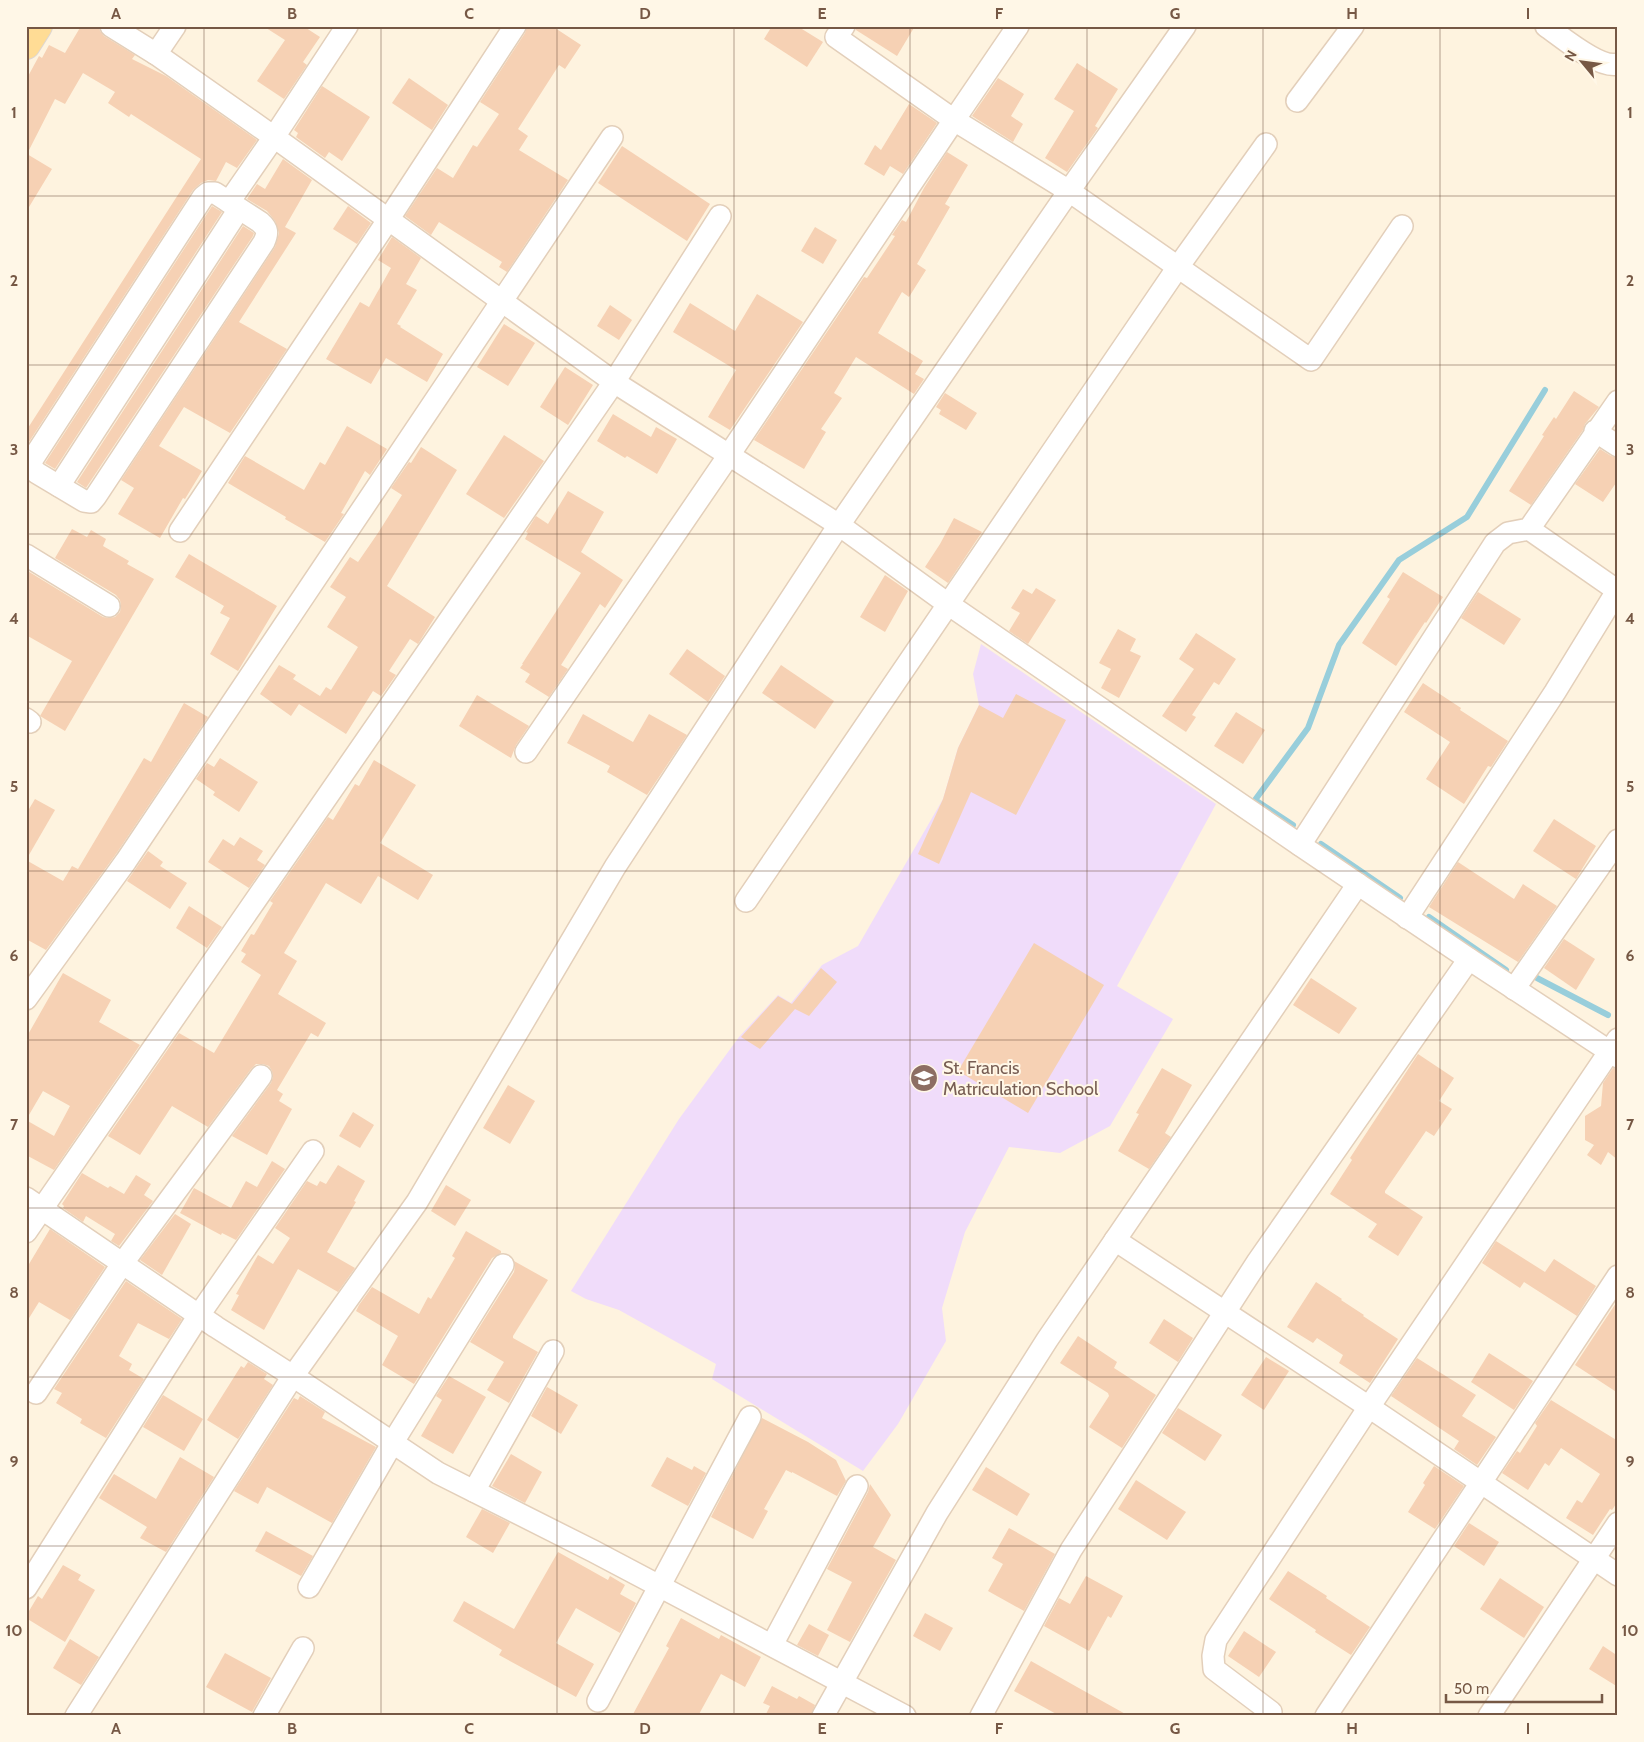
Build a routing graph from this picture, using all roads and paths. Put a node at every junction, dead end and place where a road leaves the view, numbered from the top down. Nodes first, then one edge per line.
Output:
1 (38, 26) edge
2 (111, 26) edge
3 (175, 26) edge
4 (347, 26) edge
5 (515, 26) edge
6 (1018, 26) edge
7 (1185, 26) edge
8 (1352, 26) edge
9 (1546, 26) edge
10 (834, 30) edge
11 (26, 46) edge
12 (156, 54) junction
13 (1618, 64) edge
14 (1297, 100) dead end
15 (954, 120) junction
16 (612, 136) dead end
17 (274, 137) junction
18 (1266, 144) dead end
19 (1069, 191) junction
20 (234, 205) junction
21 (720, 216) dead end
22 (388, 220) junction
23 (1402, 226) dead end
24 (1178, 268) junction
25 (501, 300) junction
26 (614, 382) junction
27 (1618, 401) edge
28 (1595, 431) junction
29 (1618, 446) edge
30 (729, 455) junction
31 (29, 460) edge
32 (59, 486) junction
33 (839, 525) junction
34 (1529, 528) junction
35 (180, 530) dead end
36 (26, 555) edge
37 (1617, 591) edge
38 (948, 604) junction
39 (109, 606) dead end
40 (526, 752) dead end
41 (1618, 840) edge
42 (1300, 845) junction
43 (1358, 884) junction
44 (746, 901) dead end
45 (1408, 918) junction
46 (1469, 959) junction
47 (1514, 989) junction
48 (26, 999) edge
49 (1615, 1049) edge
50 (261, 1076) dead end
51 (313, 1151) dead end
52 (34, 1203) edge
53 (26, 1232) edge
54 (1115, 1240) junction
55 (122, 1264) junction
56 (502, 1265) dead end
57 (1618, 1276) edge
58 (1226, 1312) junction
59 (199, 1315) junction
60 (553, 1351) dead end
61 (293, 1376) junction
62 (36, 1393) dead end
63 (1369, 1407) junction
64 (750, 1417) dead end
65 (393, 1442) junction
66 (1482, 1483) junction
67 (857, 1486) dead end
68 (474, 1491) junction
69 (1618, 1523) edge
70 (1594, 1559) junction
71 (1618, 1575) edge
72 (660, 1586) junction
73 (26, 1588) edge
74 (309, 1588) dead end
75 (772, 1645) junction
76 (303, 1648) dead end
77 (842, 1683) junction
78 (598, 1701) dead end
79 (1273, 1714) edge
80 (76, 1716) edge
81 (264, 1716) edge
82 (823, 1716) edge
83 (905, 1716) edge
84 (981, 1716) edge
85 (1326, 1716) edge
86 (1489, 1716) edge

1 - 11 main road
2 - 12 street
3 - 12 street
4 - 17 street
5 - 22 street
6 - 15 street
7 - 19 street
8 - 14 street
9 - 13 street
10 - 15 street
12 - 17 street
15 - 19 street
15 - 30 street
16 - 25 street
17 - 20 street
17 - 22 street
18 - 24 street
19 - 24 street
19 - 33 street
20 - 31 street
20 - 32 street
20 - 32 street
21 - 26 street
22 - 25 street
22 - 35 street
23 - 24 street
24 - 38 street
25 - 26 street
25 - 48 street
26 - 30 street
26 - 52 street
27 - 28 street
28 - 29 street
28 - 34 street
30 - 33 street
30 - 40 street
31 - 32 street
33 - 38 street
33 - 61 street
34 - 37 street
34 - 42 street
36 - 39 street
37 - 45 street
38 - 42 street
38 - 44 street
41 - 47 street
42 - 43 street
43 - 45 street
43 - 54 street
45 - 46 street
46 - 47 street
46 - 58 street
47 - 49 street
49 - 63 street
50 - 55 street
51 - 59 street
52 - 53 street
52 - 55 street
54 - 58 street
54 - 77 street
55 - 59 street
55 - 62 street
56 - 65 street
57 - 66 street
58 - 63 street
58 - 84 street
59 - 61 street
59 - 73 street
60 - 68 street
61 - 65 street
61 - 80 street
63 - 66 street
63 - 79 street
64 - 72 street
65 - 68 street
65 - 74 street
66 - 70 street
66 - 85 street
67 - 75 street
68 - 72 street
69 - 70 street
70 - 71 street
70 - 86 street
72 - 75 street
72 - 78 street
75 - 77 street
76 - 81 street
77 - 82 street
77 - 83 street

